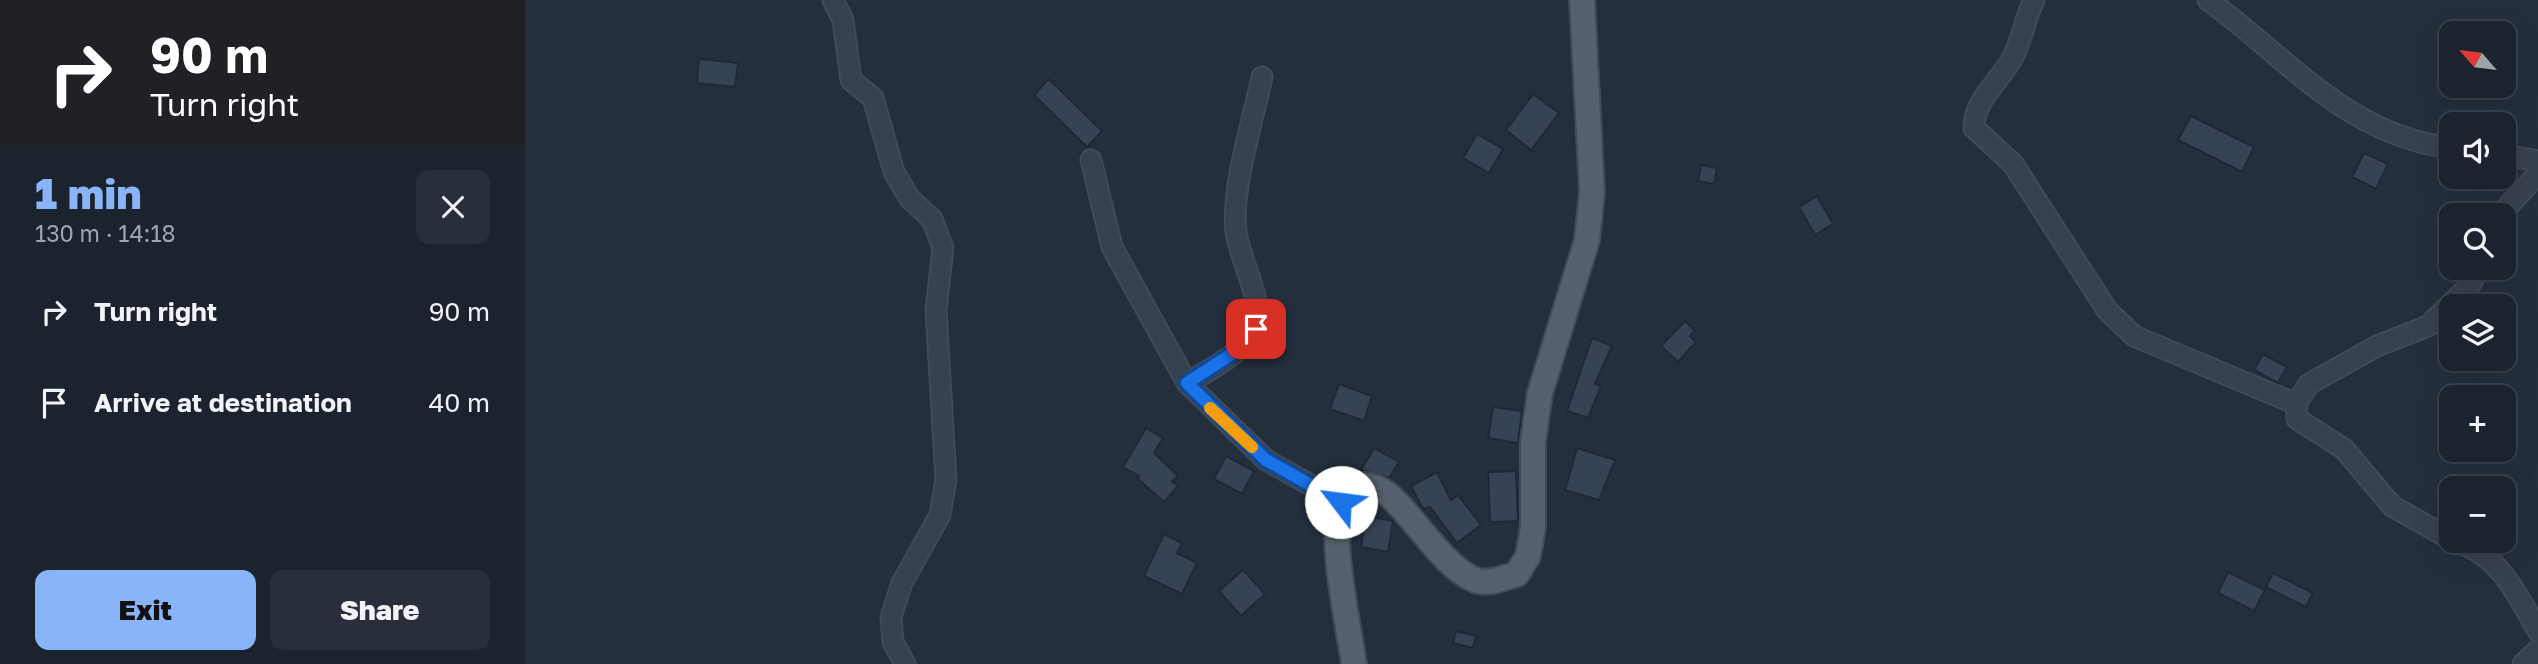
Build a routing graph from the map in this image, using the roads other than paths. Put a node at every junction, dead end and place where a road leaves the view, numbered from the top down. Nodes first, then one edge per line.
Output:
1 (833, 0) edge
2 (1582, 0) edge
3 (2034, 0) edge
4 (2208, 0) edge
5 (1262, 77) dead end
6 (2439, 145) edge
7 (2516, 157) edge
8 (1091, 160) dead end
9 (2538, 161) edge
10 (2538, 174) edge
11 (2511, 203) edge
12 (2473, 280) edge
13 (1187, 383) junction
14 (2296, 404) junction
15 (1341, 502) junction
16 (2439, 532) edge
17 (2483, 553) edge
18 (2538, 631) edge
19 (2538, 650) edge
20 (905, 664) edge
21 (1354, 664) edge
22 (2523, 664) edge

1 - 20 street
2 - 15 main road
3 - 14 street
4 - 6 street
5 - 13 street
7 - 9 street
8 - 13 street
10 - 11 street
12 - 14 street
13 - 15 street
14 - 16 street
15 - 21 main road
17 - 18 street
19 - 22 street

